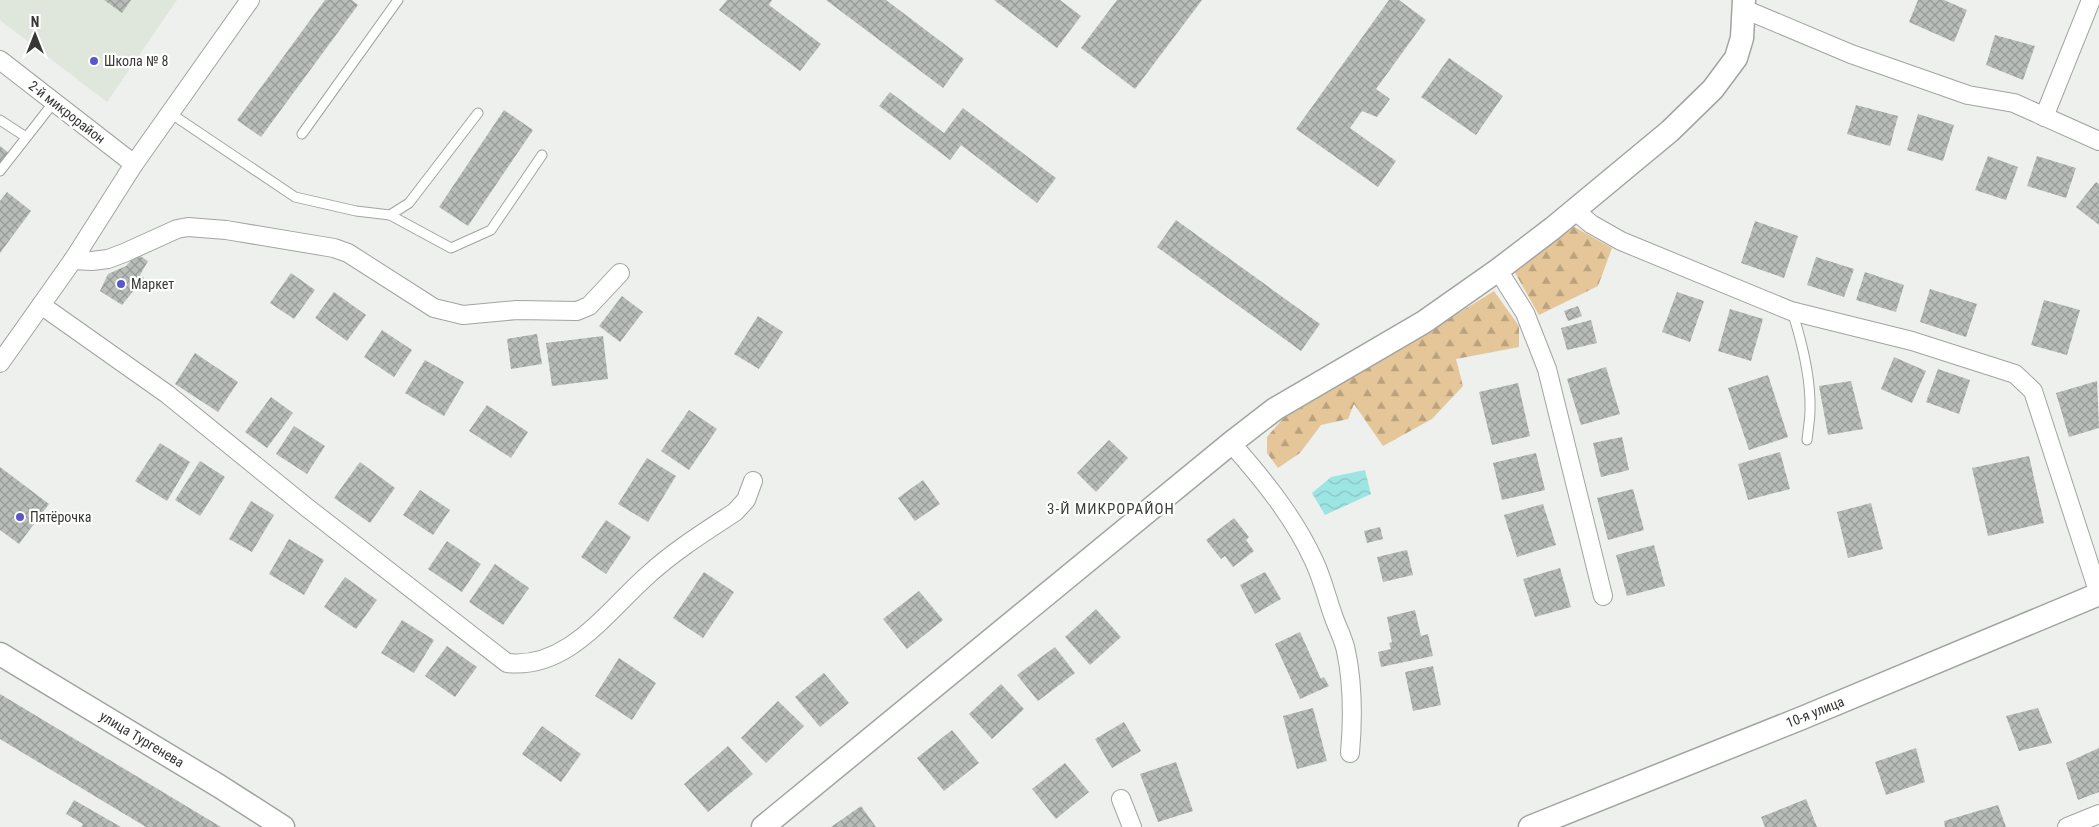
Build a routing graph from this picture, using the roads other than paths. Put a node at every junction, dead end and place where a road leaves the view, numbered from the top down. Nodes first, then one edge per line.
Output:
1 (250, 0) edge
2 (398, 0) edge
3 (2091, 0) edge
4 (1744, 4) edge
5 (0, 60) edge
6 (54, 102) junction
7 (170, 113) junction
8 (478, 113) dead end
9 (2044, 117) junction
10 (0, 120) edge
11 (302, 134) dead end
12 (26, 137) junction
13 (2099, 141) edge
14 (542, 155) dead end
15 (134, 164) junction
16 (0, 170) edge
17 (1573, 210) junction
18 (390, 215) junction
19 (73, 260) junction
20 (1498, 270) junction
21 (620, 272) dead end
22 (41, 305) junction
23 (1792, 311) junction
24 (0, 363) edge
25 (1807, 440) dead end
26 (1231, 443) junction
27 (753, 481) dead end
28 (2099, 594) edge
29 (1604, 596) dead end
30 (0, 654) edge
31 (1350, 753) dead end
32 (1121, 799) dead end
33 (2099, 814) edge
34 (283, 827) edge
35 (763, 827) edge
36 (1132, 827) edge
37 (1530, 827) edge
38 (2067, 827) edge

1 - 7 street
2 - 11 lane
3 - 9 street
4 - 9 street
4 - 17 street
5 - 6 street, 2-й микрорайон
6 - 12 lane
6 - 15 street, 2-й микрорайон
7 - 15 street
7 - 18 lane
8 - 18 lane
9 - 13 street
10 - 12 lane
12 - 16 lane
14 - 18 lane
15 - 19 street
17 - 20 street
17 - 23 street
19 - 21 street
19 - 22 street
20 - 26 street
20 - 29 street
22 - 24 street
22 - 27 street
23 - 25 lane
23 - 28 street
26 - 31 street
26 - 35 street
28 - 37 street, 10-я улица
30 - 34 street, улица Тургенева
32 - 36 street
33 - 38 street

